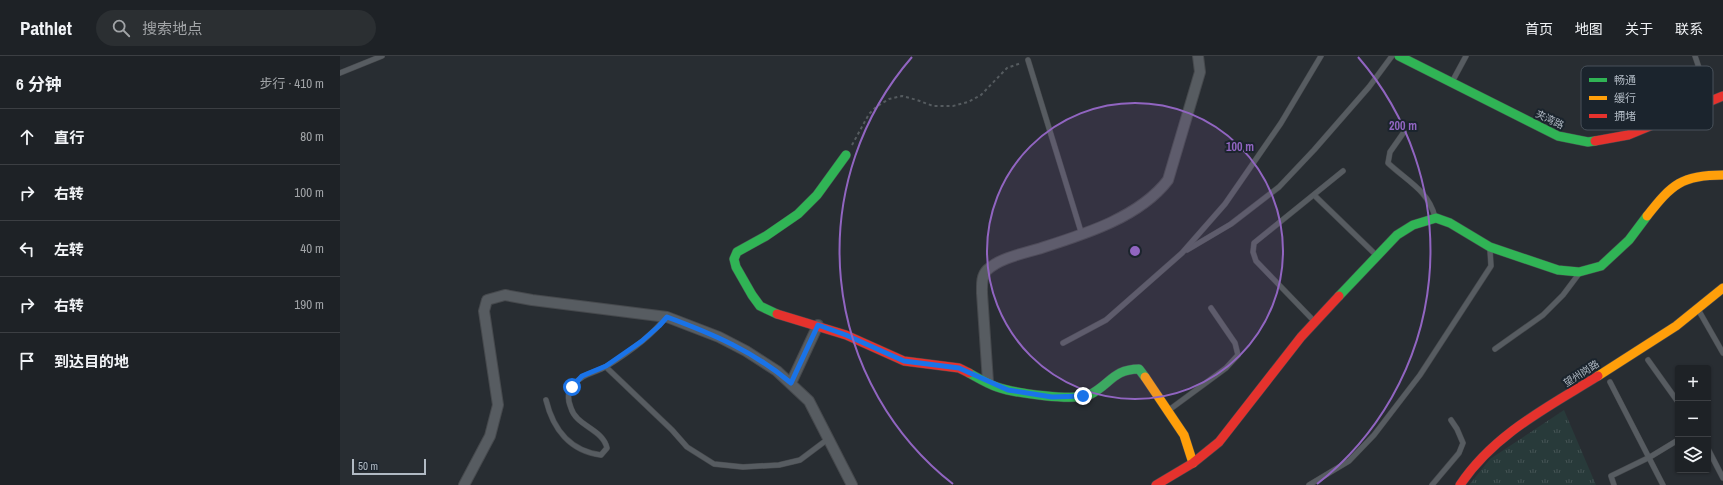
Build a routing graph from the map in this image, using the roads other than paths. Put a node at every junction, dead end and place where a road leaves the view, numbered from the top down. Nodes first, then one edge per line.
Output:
1 (382, 56) edge
2 (1198, 56) edge
3 (1321, 56) edge
4 (1392, 56) edge
5 (1399, 56) edge
6 (1466, 56) edge
7 (1695, 56) edge
8 (1028, 60) road end
9 (1698, 66) edge
10 (340, 73) edge
11 (1452, 82) junction
12 (1723, 96) edge
13 (1713, 100) edge
14 (1638, 130) edge
15 (1404, 132) dead end
16 (846, 154) road end
17 (1342, 171) dead end
18 (1723, 175) edge
19 (1314, 195) junction
20 (1436, 218) junction
21 (1082, 235) junction
22 (1490, 246) junction
23 (1182, 253) junction
24 (1376, 256) junction
25 (1580, 272) junction
26 (1723, 288) edge
27 (1211, 308) dead end
28 (1698, 310) junction
29 (667, 317) junction
30 (1315, 322) junction
31 (818, 325) junction
32 (1063, 343) dead end
33 (1494, 349) dead end
34 (1723, 353) edge
35 (1648, 360) dead end
36 (606, 366) junction
37 (988, 382) junction
38 (1610, 382) dead end
39 (791, 383) junction
40 (546, 400) dead end
41 (1677, 401) edge
42 (1168, 410) junction
43 (1451, 420) dead end
44 (828, 439) junction
45 (1675, 442) edge
46 (1711, 455) edge
47 (1650, 457) junction
48 (1193, 463) junction
49 (1723, 478) edge
50 (1159, 484) edge
51 (464, 485) edge
52 (852, 485) edge
53 (1309, 485) edge
54 (1432, 485) edge
55 (1460, 485) edge
56 (1614, 485) edge
57 (1664, 485) edge

1 - 10 lane
2 - 21 street
3 - 23 lane
4 - 23 lane
5 - 11 street, 夹湾路
6 - 11 lane
7 - 9 lane
8 - 21 lane
11 - 14 street, 夹湾路
12 - 13 street, 夹湾路
15 - 20 lane
16 - 31 street
17 - 19 lane
18 - 25 street
19 - 24 lane
19 - 30 lane
20 - 22 street
20 - 24 street
21 - 37 street
22 - 25 street
22 - 53 lane
23 - 32 lane
24 - 30 street
25 - 33 lane
26 - 28 street, 望州岗路
27 - 42 lane
28 - 34 lane
28 - 55 street, 望州岗路
29 - 36 lane
29 - 39 street
29 - 51 street
30 - 48 street
31 - 37 street
31 - 39 street
35 - 41 lane
36 - 40 lane
36 - 44 lane
37 - 42 street
38 - 47 lane
39 - 44 street
42 - 48 street
43 - 54 lane
44 - 52 street
45 - 47 lane
46 - 49 lane
47 - 56 lane
47 - 57 lane
48 - 50 street

